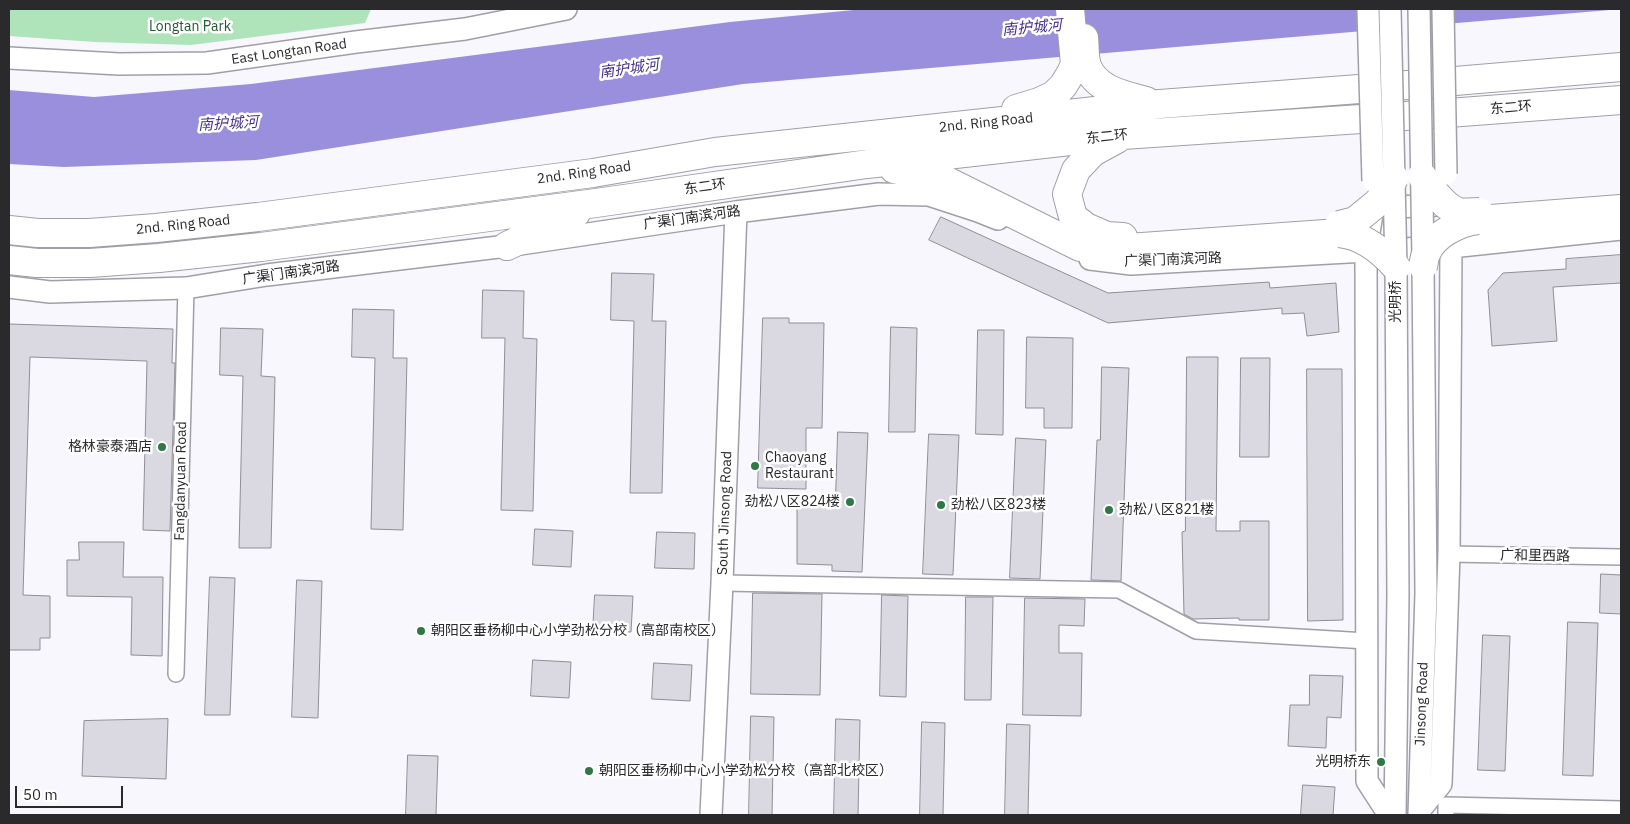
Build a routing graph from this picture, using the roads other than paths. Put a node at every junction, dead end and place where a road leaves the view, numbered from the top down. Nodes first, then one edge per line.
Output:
1 (566, 9) edge
2 (1070, 9) edge
3 (1082, 9) edge
4 (1368, 9) edge
5 (1390, 9) edge
6 (1419, 9) edge
7 (1443, 9) edge
8 (9, 58) edge
9 (1081, 64) junction
10 (1621, 67) edge
11 (1621, 100) edge
12 (1160, 104) junction
13 (990, 122) junction
14 (1123, 135) junction
15 (868, 164) junction
16 (1434, 175) junction
17 (1384, 179) junction
18 (1621, 201) edge
19 (596, 203) junction
20 (1447, 205) junction
21 (1373, 208) junction
22 (1621, 209) edge
23 (736, 212) junction
24 (1479, 216) junction
25 (1339, 229) junction
26 (1621, 229) edge
27 (9, 230) edge
28 (507, 246) junction
29 (1451, 247) junction
30 (1366, 251) junction
31 (9, 260) edge
32 (1423, 266) junction
33 (1396, 267) junction
34 (9, 288) edge
35 (186, 288) junction
36 (1449, 554) junction
37 (1621, 557) edge
38 (722, 583) junction
39 (1426, 593) joint
40 (1398, 595) joint
41 (1367, 642) junction
42 (176, 674) dead end
43 (1621, 809) edge
44 (1419, 813) edge
45 (711, 815) edge
46 (1389, 815) edge
47 (1395, 815) edge
48 (1446, 815) edge

1 - 8 street, East Longtan Road
2 - 9 highway
3 - 9 highway
4 - 17 street, 光明桥, bridge
5 - 17 street, 光明桥, bridge
6 - 16 street, 光明桥, bridge
7 - 16 street, 光明桥, bridge
9 - 12 highway
9 - 13 highway
10 - 12 highway
11 - 14 highway, 东二环
12 - 13 highway, 2nd. Ring Road
13 - 27 highway, 2nd. Ring Road
14 - 15 highway, 东二环
14 - 25 highway
15 - 19 highway, 东二环
15 - 25 highway
16 - 20 street
16 - 24 highway, bridge
16 - 32 street, 光明桥, bridge
17 - 21 street
17 - 25 highway, bridge
17 - 33 street, 光明桥, bridge
18 - 24 highway
19 - 28 highway
19 - 31 highway
20 - 21 street
20 - 29 street
21 - 30 street
22 - 24 highway
23 - 28 street, 广渠门南滨河路
23 - 30 street, 广渠门南滨河路
23 - 38 street, South Jinsong Road
24 - 32 highway, bridge
25 - 33 highway, bridge
26 - 29 street, 广渠门南滨河路
28 - 35 street, 广渠门南滨河路
29 - 30 street, 广渠门南滨河路
29 - 36 street
30 - 41 street
32 - 39 street, 光明桥
33 - 40 street, 光明桥
34 - 35 street, 广渠门南滨河路
35 - 42 street, Fangdanyuan Road
36 - 37 street, 广和里西路
36 - 44 street
38 - 41 street
38 - 45 street, South Jinsong Road
39 - 44 street, Jinsong Road
40 - 47 street, Jinsong Road
41 - 46 street
43 - 48 street

